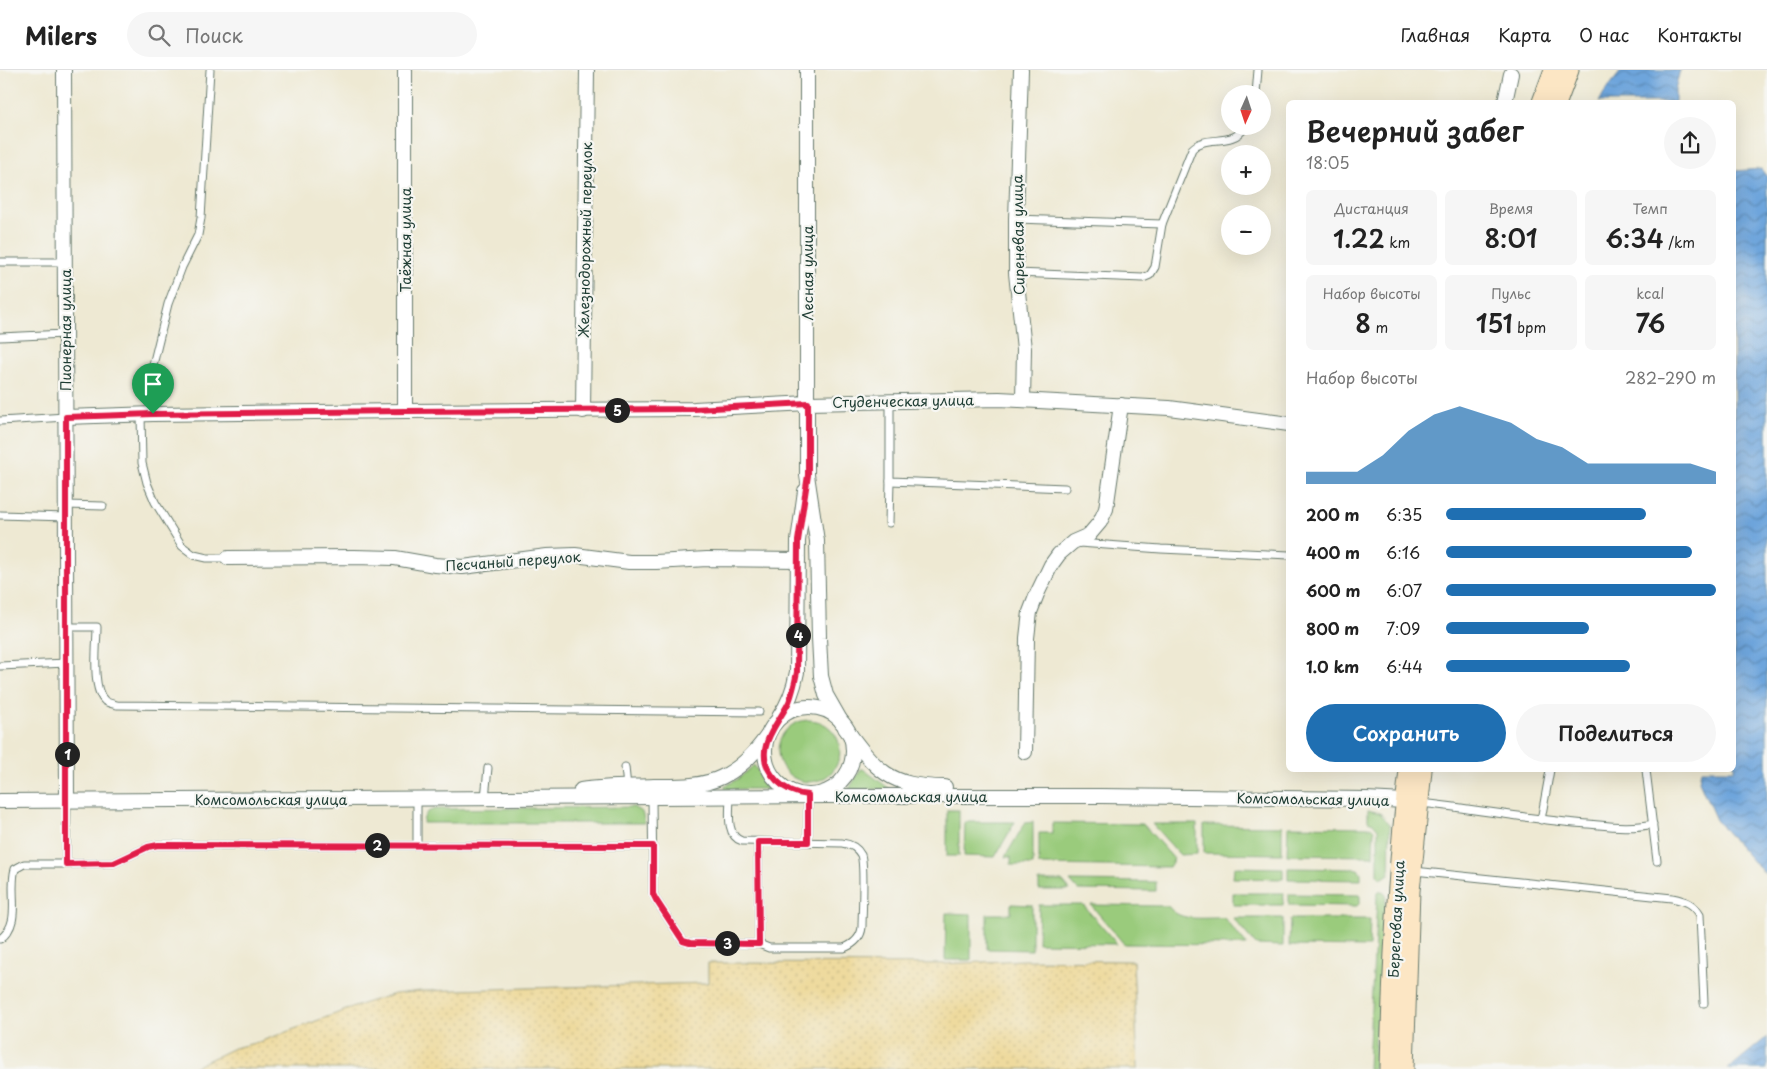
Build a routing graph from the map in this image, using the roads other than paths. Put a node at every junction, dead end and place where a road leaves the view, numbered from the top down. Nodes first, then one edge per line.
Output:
1 (64, 70) edge
2 (210, 70) edge
3 (405, 70) edge
4 (588, 70) edge
5 (807, 70) edge
6 (1021, 70) edge
7 (1258, 70) edge
8 (1554, 70) edge
9 (1569, 70) edge
10 (1512, 72) edge
11 (1257, 85) edge
12 (1505, 100) edge
13 (1543, 100) edge
14 (1558, 100) edge
15 (1237, 135) edge
16 (1016, 219) junction
17 (1162, 224) junction
18 (0, 262) edge
19 (65, 262) junction
20 (1016, 273) junction
21 (65, 334) junction
22 (0, 337) edge
23 (1023, 400) junction
24 (890, 402) junction
25 (808, 403) junction
26 (1121, 405) junction
27 (405, 411) junction
28 (583, 411) junction
29 (147, 414) junction
30 (66, 417) junction
31 (0, 421) edge
32 (1286, 424) edge
33 (808, 475) junction
34 (890, 480) junction
35 (1065, 488) dead end
36 (103, 506) dead end
37 (66, 511) junction
38 (0, 515) edge
39 (889, 523) dead end
40 (1069, 542) junction
41 (1286, 555) edge
42 (228, 558) joint
43 (798, 560) junction
44 (66, 627) junction
45 (67, 663) junction
46 (0, 666) edge
47 (759, 712) dead end
48 (844, 725) junction
49 (773, 727) junction
50 (1025, 752) dead end
51 (625, 767) dead end
52 (488, 768) dead end
53 (1409, 772) edge
54 (1421, 772) edge
55 (1550, 772) edge
56 (1646, 772) edge
57 (627, 786) junction
58 (809, 795) junction
59 (730, 796) junction
60 (1100, 796) junction
61 (541, 797) junction
62 (652, 797) junction
63 (417, 798) junction
64 (485, 798) junction
65 (67, 800) junction
66 (0, 802) edge
67 (1412, 802) junction
68 (1541, 820) junction
69 (1653, 824) junction
70 (758, 842) junction
71 (808, 842) junction
72 (417, 845) junction
73 (653, 846) junction
74 (1657, 861) dead end
75 (66, 864) junction
76 (1411, 870) junction
77 (0, 939) edge
78 (759, 944) junction
79 (1704, 1003) dead end
80 (1390, 1069) edge
81 (1404, 1069) edge

1 - 19 street, Пионерная улица
2 - 29 lane
3 - 27 street, Таёжная улица
4 - 28 street, Железнодорожный переулок
5 - 25 street, Лесная улица
6 - 16 street, Сиреневая улица
7 - 11 lane
8 - 13 main road
9 - 14 main road
10 - 12 street
15 - 17 lane
16 - 17 lane
16 - 20 street, Сиреневая улица
17 - 20 lane
18 - 19 lane
19 - 21 street, Пионерная улица
20 - 23 street, Сиреневая улица
21 - 22 lane
21 - 30 street, Пионерная улица
23 - 24 street, Студенческая улица
23 - 26 street, Студенческая улица
24 - 25 street, Студенческая улица
24 - 34 lane
25 - 28 street, Студенческая улица
25 - 33 street, Лесная улица
26 - 32 street, Студенческая улица
26 - 40 street
27 - 28 street, Студенческая улица
27 - 29 street, Студенческая улица
29 - 30 street, Студенческая улица
29 - 42 lane
30 - 31 lane
30 - 37 street, Пионерная улица
33 - 43 street, Лесная улица
33 - 48 street, Лесная улица
34 - 35 lane
34 - 39 lane
36 - 37 lane
37 - 38 lane
37 - 44 street, Пионерная улица
40 - 41 lane
40 - 50 street
42 - 43 street, Песчаный переулок
43 - 49 street, Лесная улица
44 - 45 street, Пионерная улица
44 - 47 lane
45 - 46 lane
45 - 65 street, Пионерная улица
48 - 49 street
48 - 58 street
48 - 60 street, Комсомольская улица
49 - 57 street, Комсомольская улица
49 - 58 street
51 - 57 lane
52 - 64 lane
53 - 67 main road, Береговая улица
54 - 67 main road, Береговая улица
55 - 68 lane
56 - 69 lane
57 - 61 street, Комсомольская улица
58 - 59 street, Комсомольская улица
58 - 60 street, Комсомольская улица
58 - 71 lane
59 - 62 street, Комсомольская улица
59 - 70 lane
60 - 67 street, Комсомольская улица
61 - 62 street, Комсомольская улица
61 - 64 street, Комсомольская улица
62 - 73 lane
63 - 64 street, Комсомольская улица
63 - 65 street, Комсомольская улица
63 - 72 lane
65 - 66 street, Комсомольская улица
65 - 75 lane
67 - 68 lane
67 - 76 main road, Береговая улица
67 - 80 main road, Береговая улица
68 - 69 lane
69 - 74 lane
70 - 71 lane
70 - 78 lane
71 - 78 lane
72 - 73 lane
72 - 75 lane
73 - 78 lane
75 - 77 lane
76 - 79 lane
76 - 81 main road, Береговая улица

